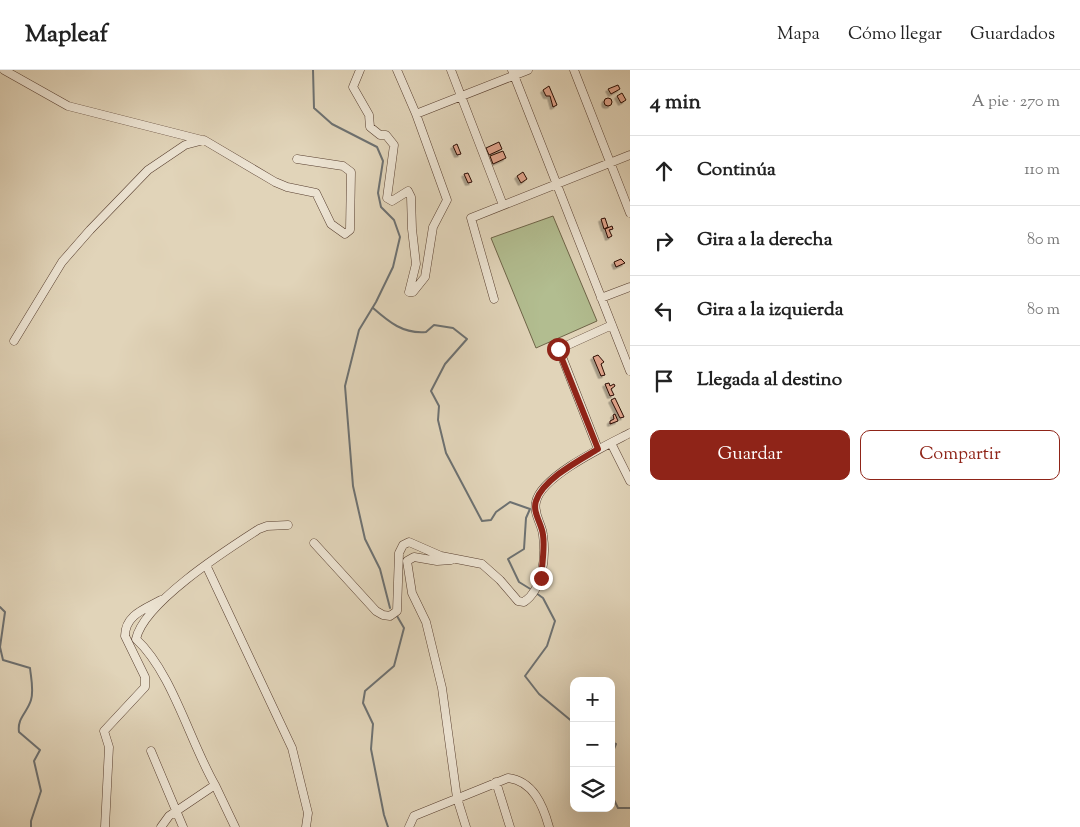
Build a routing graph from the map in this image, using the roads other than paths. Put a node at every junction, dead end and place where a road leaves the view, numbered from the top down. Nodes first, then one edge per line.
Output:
1 (4, 70) edge
2 (360, 70) edge
3 (397, 70) edge
4 (451, 70) edge
5 (528, 70) edge
6 (574, 70) edge
7 (513, 73) edge
8 (461, 97) junction
9 (416, 114) junction
10 (204, 140) junction
11 (630, 155) edge
12 (296, 159) dead end
13 (610, 162) junction
14 (557, 184) junction
15 (503, 205) junction
16 (630, 213) edge
17 (630, 287) edge
18 (601, 298) junction
19 (494, 300) dead end
20 (612, 324) junction
21 (14, 341) dead end
22 (630, 371) edge
23 (630, 434) edge
24 (611, 443) junction
25 (598, 449) junction
26 (630, 481) edge
27 (288, 525) dead end
28 (314, 543) dead end
29 (460, 559) junction
30 (206, 566) junction
31 (169, 595) junction
32 (152, 751) dead end
33 (496, 782) junction
34 (215, 785) junction
35 (457, 798) junction
36 (177, 810) junction
37 (411, 825) edge
38 (105, 827) edge
39 (161, 827) edge
40 (183, 827) edge
41 (235, 827) edge
42 (306, 827) edge
43 (466, 827) edge
44 (510, 827) edge
45 (548, 827) edge

1 - 10 street
2 - 9 street
3 - 9 street
4 - 8 street
5 - 7 street
6 - 13 street
7 - 8 street
7 - 14 street
8 - 9 street
8 - 15 street
10 - 12 street
10 - 21 street
11 - 13 street
13 - 14 street
13 - 16 street
14 - 15 street
14 - 18 street
15 - 19 street
17 - 18 street
18 - 20 street
20 - 22 street
20 - 25 street
23 - 24 street
24 - 25 street
24 - 26 street
25 - 29 street
27 - 30 street
28 - 29 street
29 - 35 street
30 - 31 street
30 - 42 street
31 - 34 street
31 - 38 street
32 - 36 street
33 - 35 street
33 - 44 street
33 - 45 street
34 - 36 street
34 - 41 street
35 - 37 street
35 - 43 street
36 - 39 street
36 - 40 street

